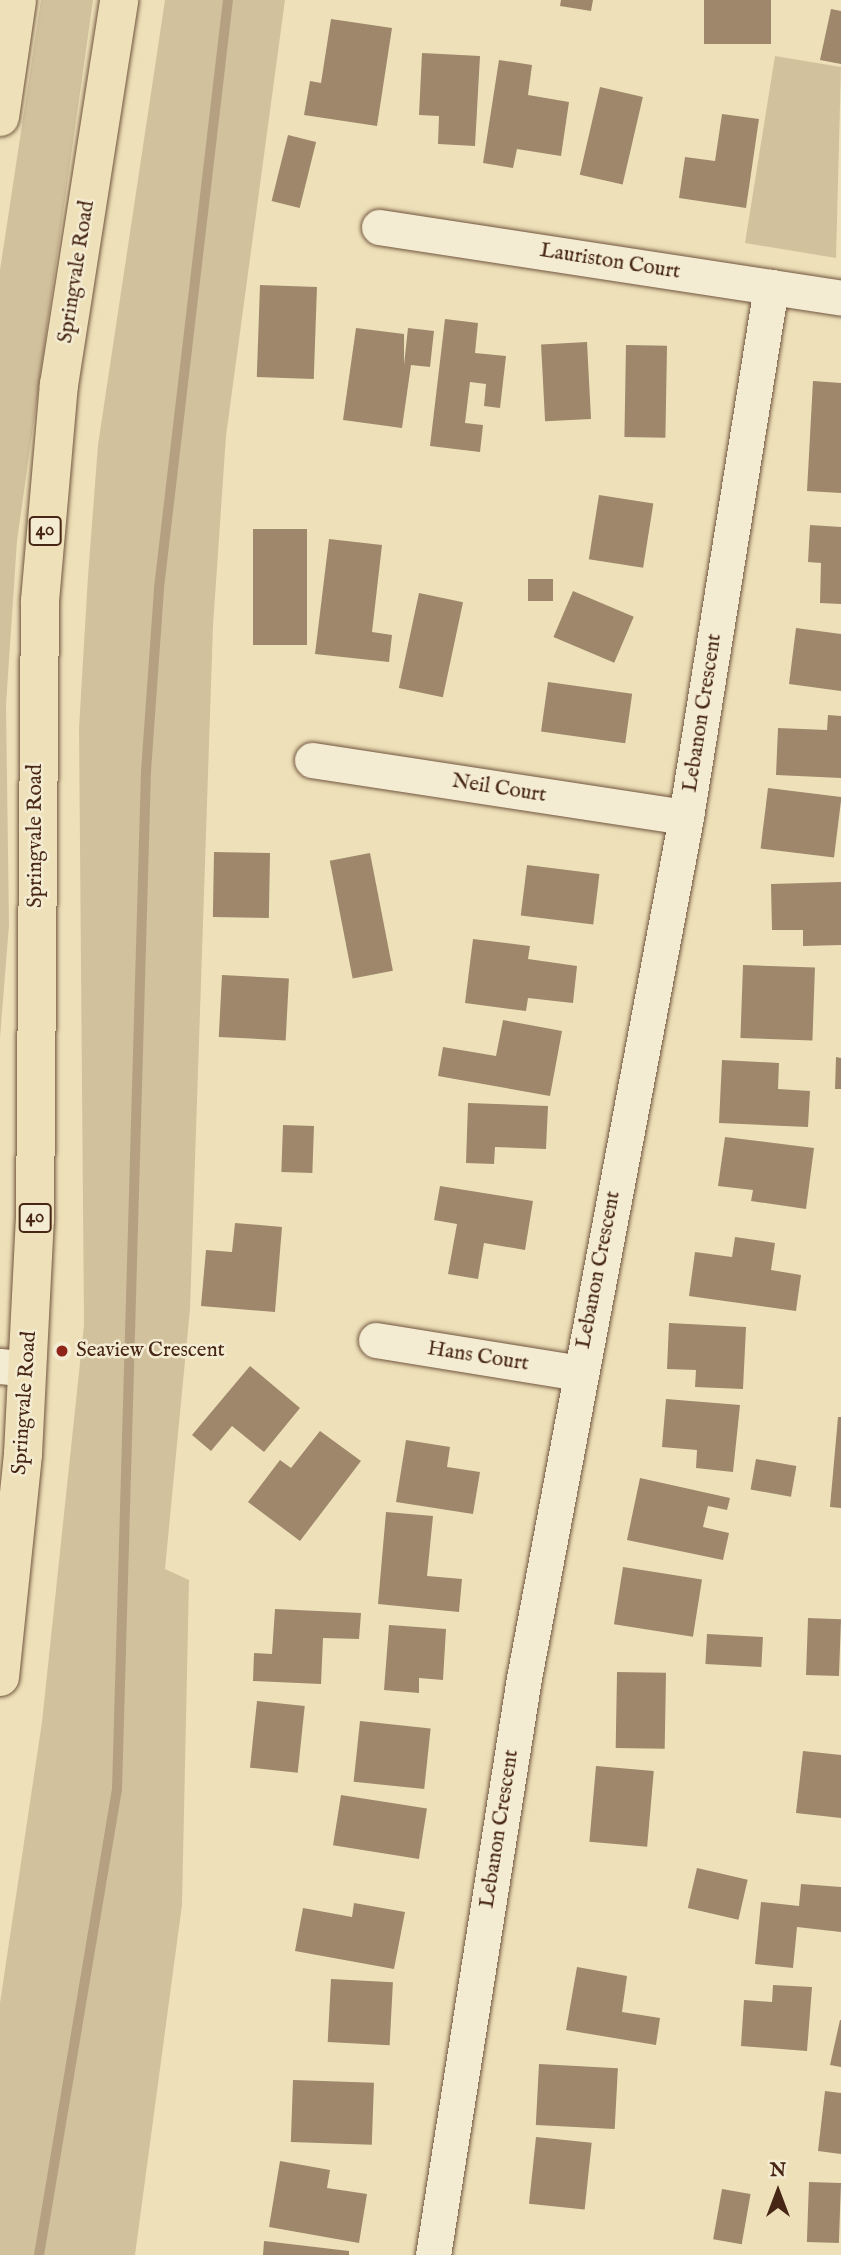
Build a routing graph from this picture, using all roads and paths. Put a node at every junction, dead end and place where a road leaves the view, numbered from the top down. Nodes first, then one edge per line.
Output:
1 (17, 0) edge
2 (119, 0) edge
3 (0, 117) edge
4 (379, 226) dead end
5 (771, 287) junction
6 (841, 298) edge
7 (312, 760) dead end
8 (687, 817) junction
9 (376, 1340) dead end
10 (14, 1367) edge
11 (580, 1373) junction
12 (0, 1677) edge
13 (433, 2255) edge

1 - 3 highway
2 - 10 highway, Springvale Road / 40
4 - 5 street, Lauriston Court
5 - 6 street, Lauriston Court
5 - 8 street, Lebanon Crescent
7 - 8 street, Neil Court
8 - 11 street, Lebanon Crescent
9 - 11 street, Hans Court
10 - 12 highway, Springvale Road / 40
11 - 13 street, Lebanon Crescent

